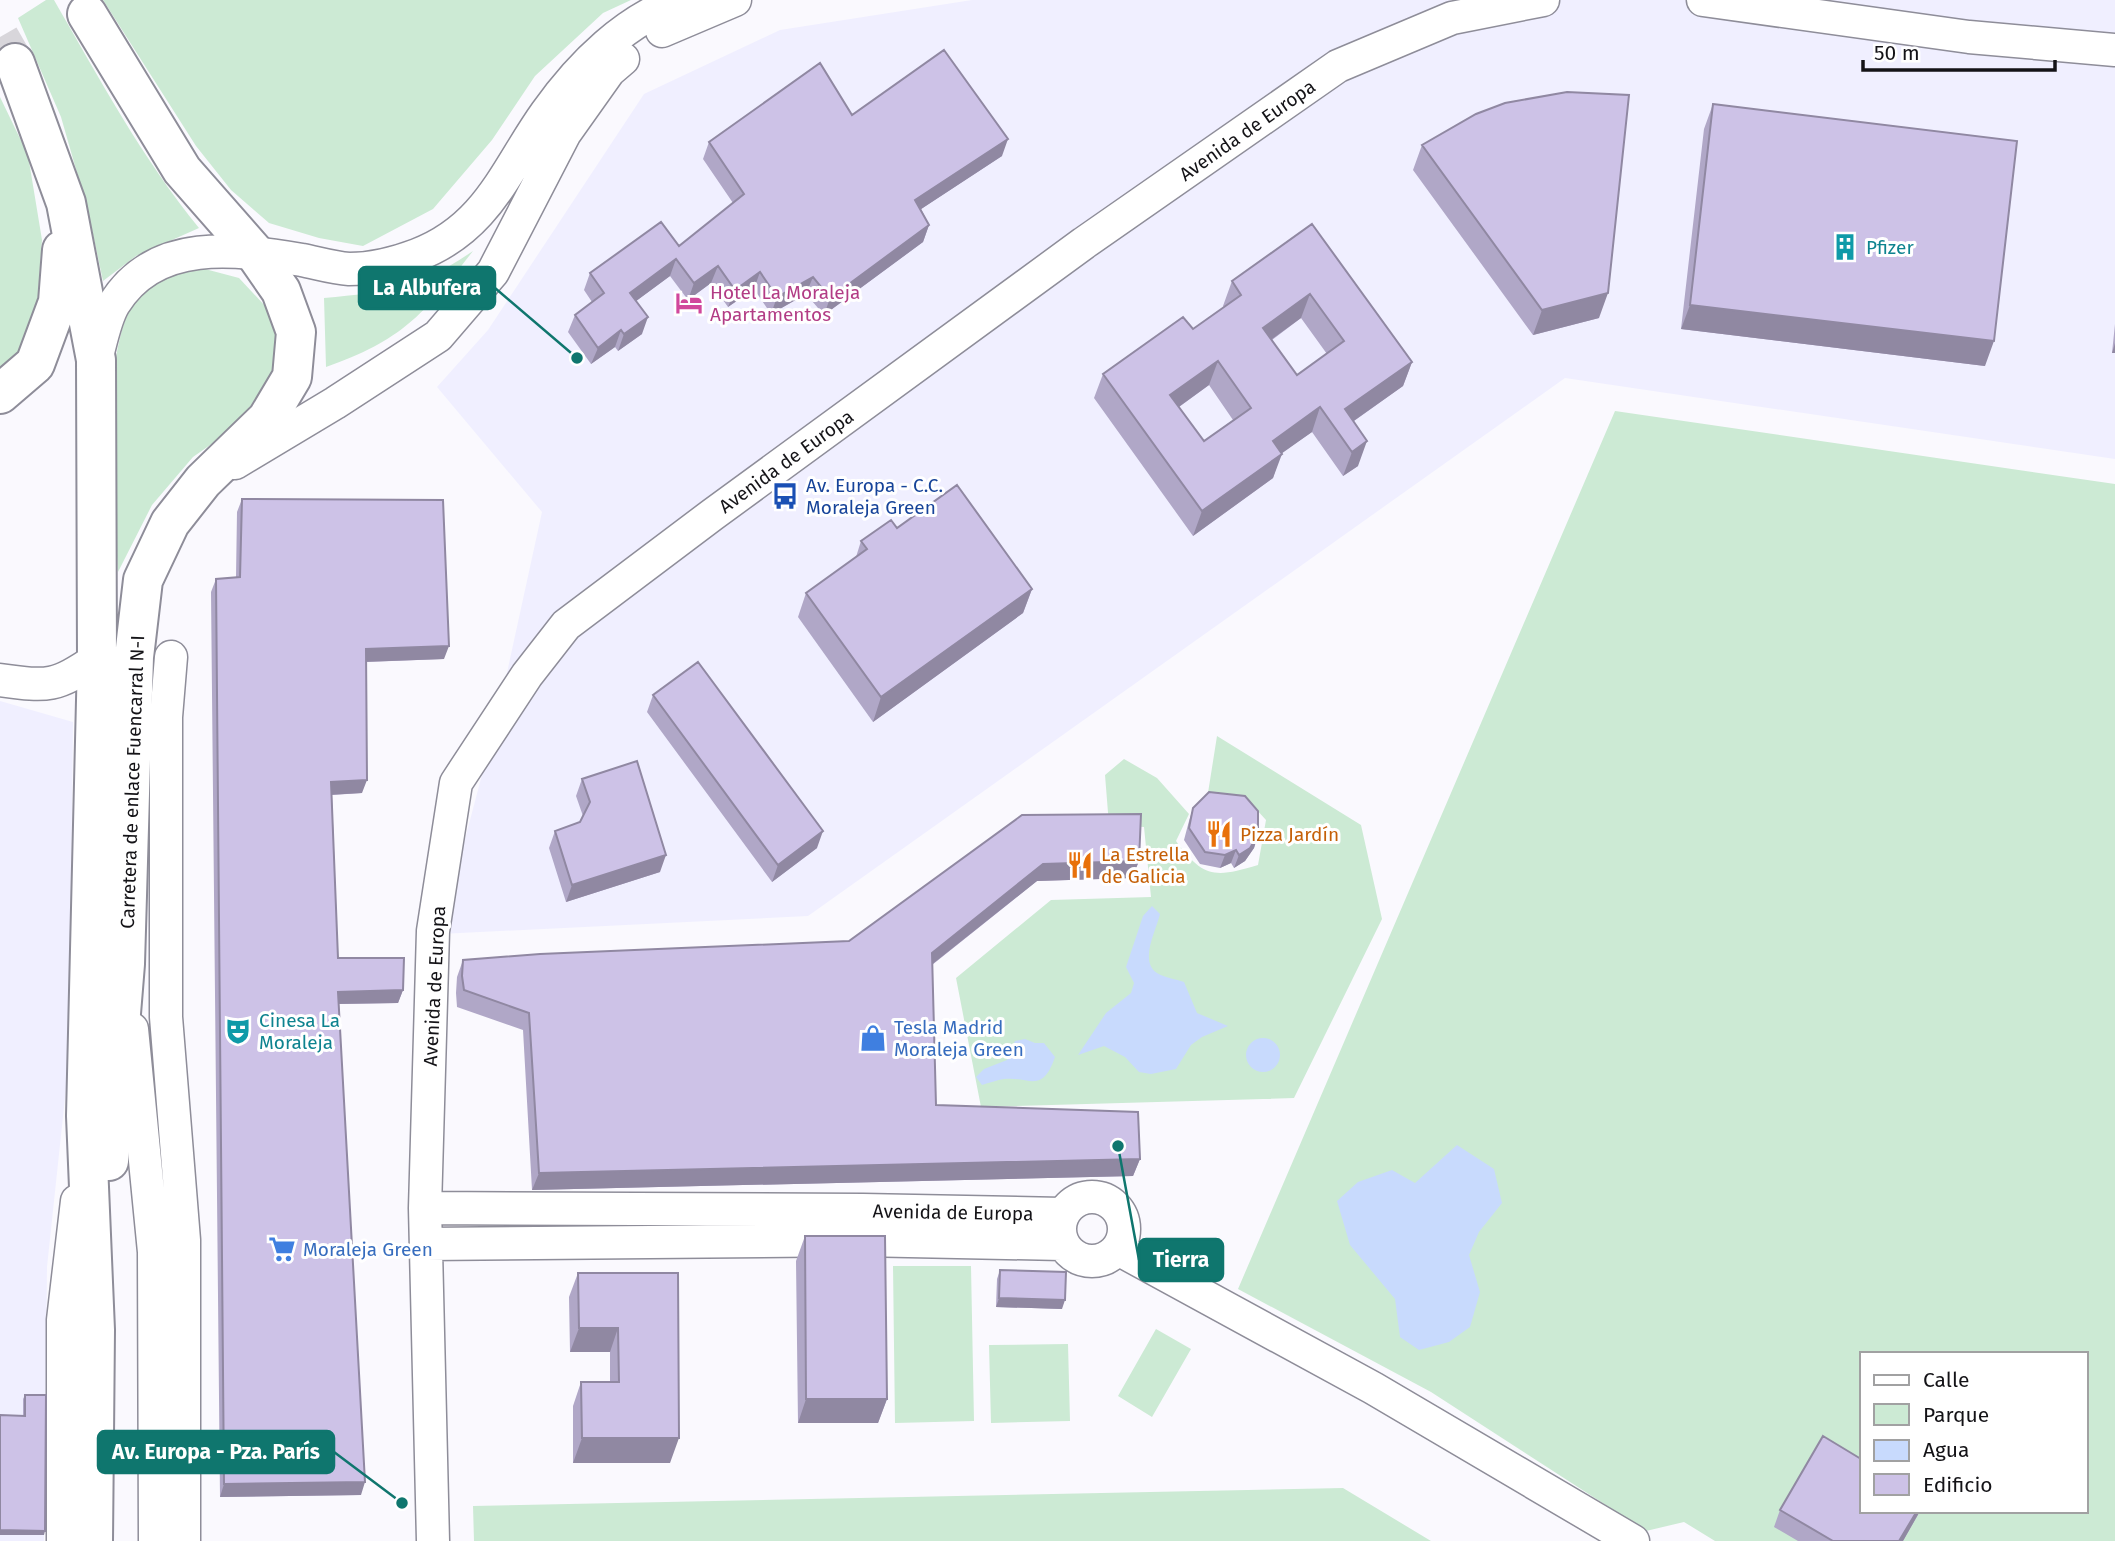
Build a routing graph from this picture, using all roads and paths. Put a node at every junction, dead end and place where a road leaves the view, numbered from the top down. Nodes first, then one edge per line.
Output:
1 (683, 0) edge
2 (735, 0) edge
3 (1544, 0) edge
4 (1703, 0) edge
5 (87, 14) dead end
6 (2115, 50) edge
7 (15, 63) tunnel mouth
8 (66, 203) junction
9 (254, 252) junction
10 (96, 360) junction
11 (0, 394) edge
12 (204, 481) junction
13 (171, 657) dead end
14 (97, 659) junction
15 (0, 680) edge
16 (125, 964) junction
17 (86, 1116) junction
18 (425, 1208) junction
19 (1062, 1229) junction
20 (426, 1244) junction
21 (1118, 1249) junction
22 (95, 1330) junction
23 (63, 1541) edge
24 (93, 1541) edge
25 (155, 1541) edge
26 (184, 1541) edge
27 (433, 1541) edge
28 (1633, 1541) edge

1 - 9 street
2 - 12 street
3 - 18 street, Avenida de Europa
4 - 6 street
5 - 9 main road, Carretera de enlace Fuencarral N-I
7 - 8 main road, Carretera de enlace Fuencarral N-I
8 - 10 main road, Carretera de enlace Fuencarral N-I
8 - 11 main road, Carretera de enlace Fuencarral N-I
9 - 10 street
9 - 12 main road, Carretera de enlace Fuencarral N-I
10 - 14 main road, Carretera de enlace Fuencarral N-I
12 - 16 main road, Carretera de enlace Fuencarral N-I
13 - 26 street
14 - 15 street
14 - 17 main road, Carretera de enlace Fuencarral N-I
16 - 22 main road, Carretera de enlace Fuencarral N-I
16 - 25 street
17 - 22 main road, Carretera de enlace Fuencarral N-I
17 - 23 street
18 - 19 street, Avenida de Europa
18 - 20 street, Avenida de Europa
19 - 20 street, Avenida de Europa
19 - 21 street
19 - 21 street
20 - 27 street, Avenida de Europa
21 - 28 street
22 - 24 main road, Carretera de enlace Fuencarral N-I

